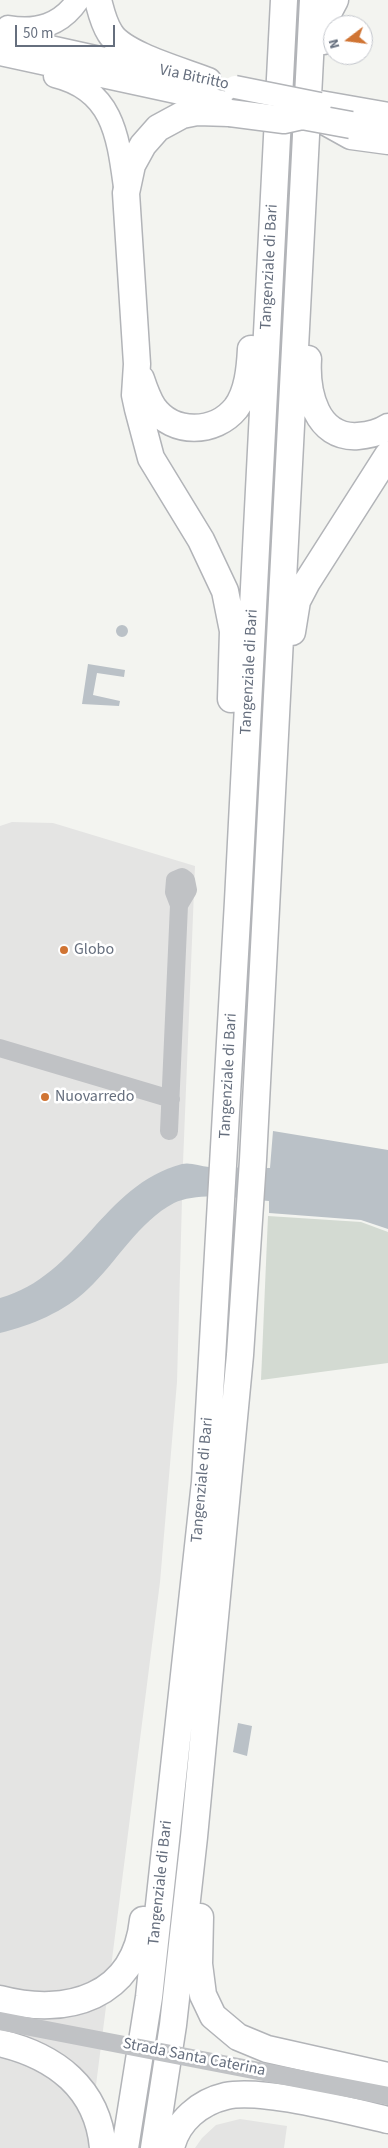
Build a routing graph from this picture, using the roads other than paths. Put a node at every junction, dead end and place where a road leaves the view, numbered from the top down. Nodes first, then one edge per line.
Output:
1 (78, 0) edge
2 (98, 0) edge
3 (269, 0) edge
4 (284, 0) edge
5 (313, 0) edge
6 (335, 0) edge
7 (0, 26) edge
8 (0, 36) edge
9 (0, 54) edge
10 (0, 64) edge
11 (92, 65) junction
12 (280, 68) junction
13 (208, 82) junction
14 (232, 101) junction
15 (388, 106) edge
16 (313, 108) junction
17 (388, 116) edge
18 (352, 117) junction
19 (388, 132) edge
20 (277, 140) junction
21 (388, 141) edge
22 (126, 193) junction
23 (302, 208) junction
24 (137, 364) junction
25 (388, 428) edge
26 (388, 455) edge
27 (274, 730) junction
28 (238, 901) junction
29 (180, 905) dead end
30 (0, 1048) edge
31 (171, 1099) junction
32 (169, 1131) dead end
33 (194, 1837) junction
34 (165, 1846) junction
35 (0, 1999) edge
36 (0, 2021) edge
37 (0, 2043) edge
38 (388, 2076) edge
39 (388, 2096) edge
40 (388, 2120) edge
41 (103, 2148) edge
42 (125, 2148) edge
43 (154, 2148) edge
44 (171, 2148) edge

1 - 7 main road
2 - 13 highway
3 - 12 highway
4 - 12 highway, Tangenziale di Bari
5 - 16 highway, Tangenziale di Bari
6 - 16 highway
8 - 11 main road, Via Bitritto
9 - 11 main road, Via Bitritto
10 - 22 main road
11 - 13 main road, Via Bitritto
11 - 14 main road, Via Bitritto
12 - 20 highway, Tangenziale di Bari
13 - 14 main road, Via Bitritto
14 - 16 highway, bridge
14 - 22 highway
15 - 16 highway
16 - 18 highway, bridge
16 - 21 highway
16 - 23 highway, Tangenziale di Bari
17 - 18 highway
18 - 19 highway
20 - 24 highway
20 - 28 highway, Tangenziale di Bari
22 - 24 highway
23 - 25 highway
23 - 27 highway, Tangenziale di Bari
24 - 28 highway
26 - 27 highway
27 - 33 highway, Tangenziale di Bari
28 - 34 highway, Tangenziale di Bari
29 - 31 street
30 - 31 street
31 - 32 street
33 - 38 highway
33 - 43 highway, Tangenziale di Bari
34 - 35 highway
34 - 42 highway, Tangenziale di Bari
36 - 39 street, Strada Santa Caterina, bridge
37 - 41 highway
40 - 44 highway

